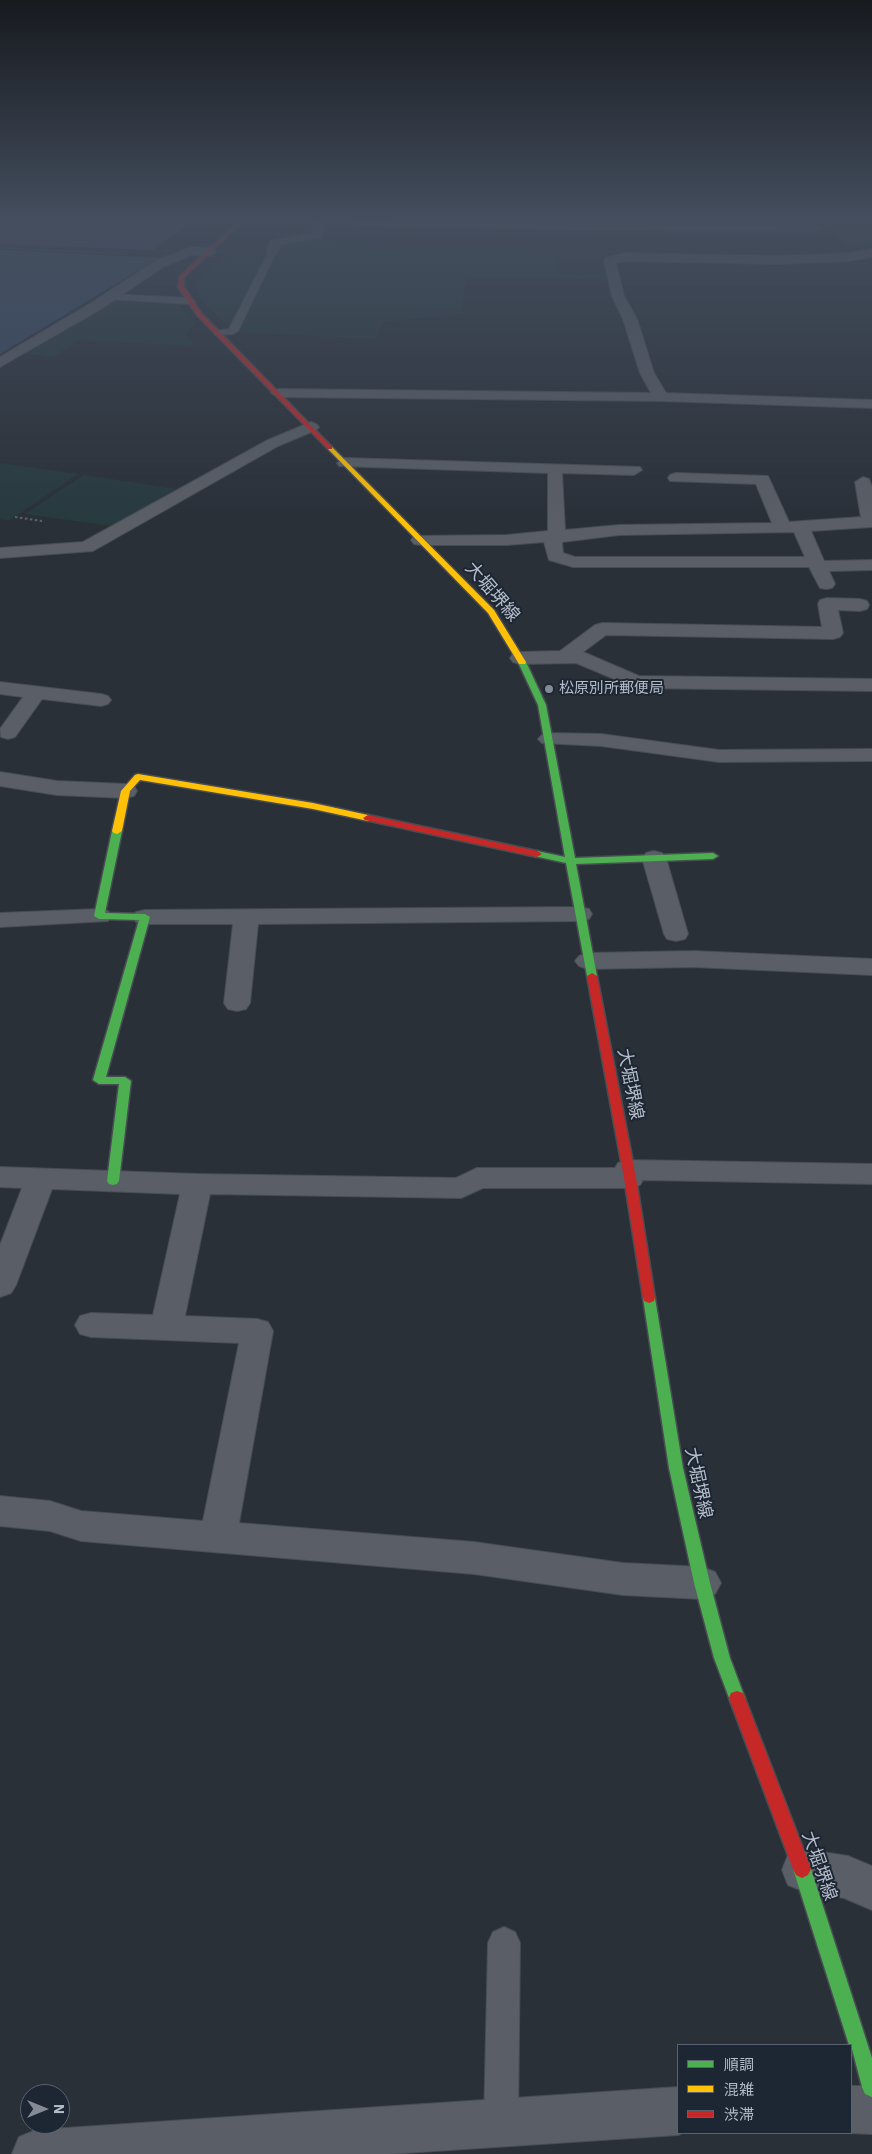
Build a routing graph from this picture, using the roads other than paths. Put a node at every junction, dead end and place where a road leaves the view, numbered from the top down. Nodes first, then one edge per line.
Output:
1 (67, 323) edge
2 (207, 323) edge
3 (237, 323) edge
4 (631, 323) edge
5 (218, 334) junction
6 (0, 363) edge
7 (278, 393) junction
8 (660, 397) junction
9 (872, 404) edge
10 (311, 427) junction
11 (345, 463) junction
12 (634, 470) dead end
13 (555, 474) dead end
14 (676, 478) dead end
15 (863, 482) dead end
16 (870, 510) edge
17 (792, 527) junction
18 (557, 534) junction
19 (420, 540) junction
20 (0, 552) edge
21 (817, 564) junction
22 (872, 565) edge
23 (826, 584) dead end
24 (860, 605) dead end
25 (566, 656) junction
26 (520, 658) junction
27 (872, 686) edge
28 (0, 688) edge
29 (36, 693) junction
30 (102, 700) dead end
31 (8, 733) dead end
32 (549, 739) junction
33 (872, 755) edge
34 (0, 779) edge
35 (126, 790) junction
36 (713, 856) dead end
37 (654, 858) junction
38 (570, 861) junction
39 (580, 914) junction
40 (99, 916) junction
41 (246, 916) junction
42 (145, 917) junction
43 (0, 920) edge
44 (676, 934) dead end
45 (588, 961) junction
46 (872, 967) edge
47 (237, 1004) dead end
48 (629, 1174) junction
49 (872, 1174) edge
50 (0, 1177) edge
51 (41, 1178) junction
52 (113, 1181) junction
53 (197, 1184) junction
54 (0, 1285) edge
55 (91, 1325) dead end
56 (166, 1328) junction
57 (0, 1512) edge
58 (218, 1538) junction
59 (702, 1583) junction
60 (803, 1870) junction
61 (872, 1889) edge
62 (504, 1943) dead end
63 (872, 2087) edge
64 (852, 2110) edge
65 (872, 2110) edge
66 (677, 2111) edge
67 (501, 2123) junction
68 (36, 2154) edge

1 - 6 street
2 - 5 main road, 大堀堺線
3 - 5 lane
4 - 8 street
5 - 7 main road, 大堀堺線
7 - 8 street
7 - 10 main road, 大堀堺線
8 - 9 street
10 - 11 main road, 大堀堺線
10 - 20 street
11 - 12 street
11 - 19 main road, 大堀堺線
13 - 18 street
14 - 17 street
15 - 16 street
16 - 17 street
17 - 18 street
17 - 21 street
18 - 19 street
18 - 21 street
19 - 26 main road, 大堀堺線
21 - 22 street
21 - 23 street
24 - 25 street
25 - 26 street
25 - 27 street
26 - 32 main road, 大堀堺線
28 - 29 street
29 - 30 street
29 - 31 street
32 - 33 street
32 - 38 main road, 大堀堺線
34 - 35 street
35 - 38 main road
35 - 40 main road
36 - 37 main road
37 - 38 main road
37 - 44 street
38 - 39 main road, 大堀堺線
39 - 41 street
39 - 45 main road, 大堀堺線
40 - 42 main road
40 - 43 street
41 - 42 street
41 - 47 street
42 - 52 main road
45 - 46 street
45 - 48 main road, 大堀堺線
48 - 49 street
48 - 53 street
48 - 59 main road, 大堀堺線
50 - 51 street
51 - 52 street
51 - 54 street
52 - 53 street
53 - 56 street
55 - 56 street
56 - 58 street
57 - 58 street
58 - 59 street
59 - 60 main road, 大堀堺線
60 - 61 street
60 - 63 main road, 大堀堺線
62 - 67 lane
64 - 65 street
66 - 67 street
67 - 68 street

